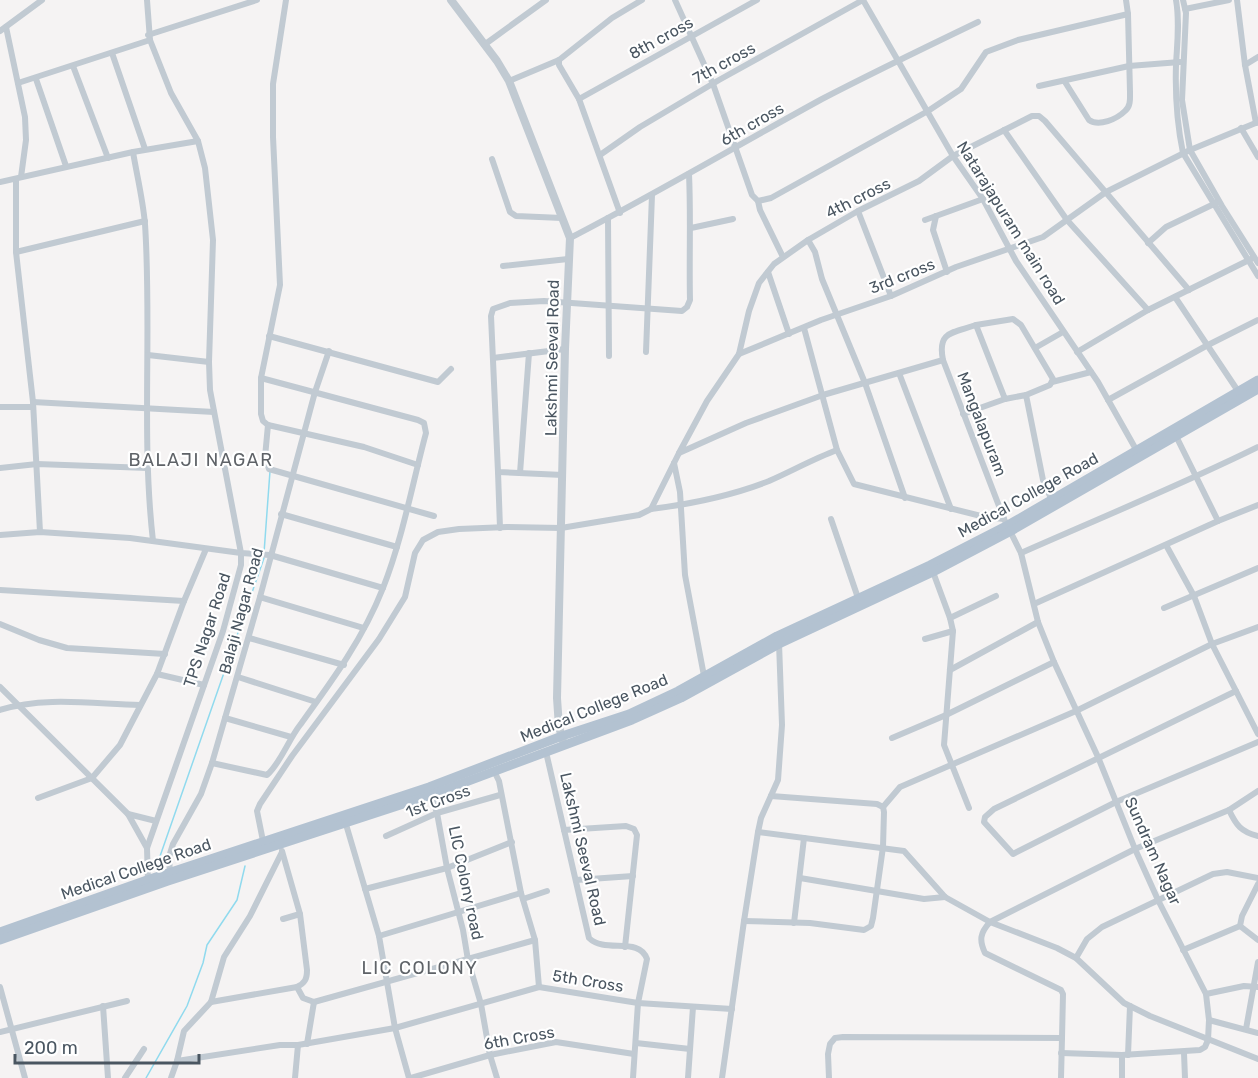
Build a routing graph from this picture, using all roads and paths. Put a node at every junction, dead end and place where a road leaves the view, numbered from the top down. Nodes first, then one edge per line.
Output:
1 (42, 0) edge
2 (147, 0) edge
3 (257, 0) edge
4 (286, 0) edge
5 (546, 0) edge
6 (642, 0) edge
7 (675, 0) edge
8 (757, 0) edge
9 (863, 0) edge
10 (1126, 0) edge
11 (1176, 0) edge
12 (1184, 0) edge
13 (1229, 0) edge
14 (1237, 0) edge
15 (455, 1) edge
16 (1185, 9) junction
17 (1128, 14) junction
18 (978, 22) dead end
19 (6, 27) junction
20 (0, 32) edge
21 (692, 36) junction
22 (149, 38) junction
23 (484, 45) junction
24 (112, 53) junction
25 (1258, 57) edge
26 (559, 60) junction
27 (898, 60) junction
28 (1180, 62) junction
29 (1245, 65) junction
30 (73, 66) junction
31 (1129, 66) junction
32 (36, 79) junction
33 (509, 81) junction
34 (1065, 82) junction
35 (18, 84) junction
36 (712, 84) junction
37 (1039, 86) dead end
38 (579, 99) junction
39 (928, 111) junction
40 (1257, 123) edge
41 (1241, 128) junction
42 (1004, 130) junction
43 (198, 141) junction
44 (736, 148) junction
45 (145, 149) junction
46 (133, 152) junction
47 (1187, 152) junction
48 (600, 155) junction
49 (953, 156) junction
50 (1258, 157) edge
51 (108, 158) junction
52 (492, 159) dead end
53 (66, 166) junction
54 (689, 174) junction
55 (18, 178) junction
56 (0, 182) edge
57 (1106, 192) junction
58 (652, 195) junction
59 (983, 199) junction
60 (758, 201) junction
61 (1216, 203) junction
62 (858, 211) junction
63 (620, 213) junction
64 (936, 216) junction
65 (562, 218) junction
66 (608, 218) junction
67 (733, 219) dead end
68 (925, 220) dead end
69 (1067, 220) junction
70 (144, 221) junction
71 (691, 228) junction
72 (570, 238) junction
73 (808, 240) junction
74 (1148, 243) junction
75 (1258, 245) edge
76 (1009, 249) junction
77 (1250, 250) junction
78 (16, 252) junction
79 (783, 258) junction
80 (568, 259) junction
81 (1254, 260) edge
82 (503, 266) dead end
83 (768, 272) junction
84 (947, 272) junction
85 (1258, 276) edge
86 (1189, 290) junction
87 (891, 296) junction
88 (1174, 297) junction
89 (568, 302) junction
90 (609, 306) junction
91 (649, 308) junction
92 (1148, 310) junction
93 (838, 315) junction
94 (1258, 320) edge
95 (976, 325) junction
96 (804, 328) junction
97 (1063, 332) junction
98 (789, 334) junction
99 (268, 336) junction
100 (1206, 346) junction
101 (1035, 348) junction
102 (565, 349) junction
103 (329, 351) junction
104 (646, 352) dead end
105 (1077, 352) junction
106 (529, 353) junction
107 (739, 354) junction
108 (148, 356) junction
109 (609, 356) dead end
110 (493, 358) junction
111 (943, 360) junction
112 (209, 362) junction
113 (451, 369) dead end
114 (1091, 372) junction
115 (899, 373) junction
116 (261, 378) junction
117 (1258, 380) edge
118 (1052, 382) junction
119 (865, 383) junction
120 (1258, 388) edge
121 (1238, 391) junction
122 (315, 392) junction
123 (823, 394) junction
124 (1026, 394) junction
125 (1005, 399) junction
126 (1108, 400) junction
127 (33, 404) junction
128 (0, 407) edge
129 (146, 407) junction
130 (214, 412) junction
131 (963, 414) junction
132 (268, 425) junction
133 (303, 432) junction
134 (1176, 436) junction
135 (1258, 447) edge
136 (837, 450) junction
137 (680, 453) junction
138 (1139, 454) junction
139 (674, 463) junction
140 (37, 464) junction
141 (418, 465) junction
142 (0, 468) edge
143 (148, 468) junction
144 (498, 472) junction
145 (520, 473) junction
146 (291, 474) junction
147 (563, 475) junction
148 (1198, 477) junction
149 (905, 498) junction
150 (1053, 503) junction
151 (680, 505) junction
152 (1258, 505) edge
153 (409, 507) junction
154 (951, 508) junction
155 (651, 509) junction
156 (281, 514) junction
157 (435, 516) dead end
158 (831, 519) dead end
159 (1218, 521) junction
160 (1008, 525) junction
161 (500, 528) junction
162 (561, 528) junction
163 (40, 532) junction
164 (0, 535) edge
165 (153, 541) junction
166 (1166, 545) junction
167 (397, 547) junction
168 (206, 549) junction
169 (241, 553) junction
170 (1021, 553) junction
171 (268, 555) junction
172 (1258, 568) edge
173 (933, 572) junction
174 (383, 588) junction
175 (0, 590) edge
176 (996, 596) dead end
177 (1194, 596) junction
178 (260, 597) junction
179 (858, 598) junction
180 (184, 601) junction
181 (1034, 604) junction
182 (1164, 608) dead end
183 (950, 618) junction
184 (1038, 622) junction
185 (0, 624) edge
186 (1258, 627) edge
187 (364, 628) junction
188 (953, 631) junction
189 (249, 638) junction
190 (925, 639) dead end
191 (778, 640) junction
192 (1212, 644) junction
193 (165, 654) junction
194 (1054, 662) junction
195 (344, 665) junction
196 (950, 670) junction
197 (157, 674) junction
198 (704, 676) junction
199 (238, 677) junction
200 (204, 685) junction
201 (0, 687) edge
202 (1236, 691) junction
203 (316, 702) junction
204 (18, 704) junction
205 (140, 705) junction
206 (0, 710) edge
207 (1076, 711) junction
208 (946, 715) junction
209 (630, 717) junction
210 (225, 718) junction
211 (1258, 734) edge
212 (291, 737) junction
213 (892, 738) dead end
214 (563, 741) junction
215 (1258, 742) edge
216 (546, 752) junction
217 (1098, 757) junction
218 (212, 764) junction
219 (952, 764) junction
220 (495, 772) junction
221 (92, 778) junction
222 (430, 791) junction
223 (1258, 791) edge
224 (500, 795) junction
225 (771, 796) junction
226 (38, 798) dead end
227 (1116, 802) junction
228 (883, 807) junction
229 (969, 808) dead end
230 (1229, 810) junction
231 (437, 813) junction
232 (128, 814) junction
233 (344, 818) junction
234 (156, 821) junction
235 (564, 830) junction
236 (758, 832) junction
237 (386, 836) dead end
238 (1258, 836) edge
239 (804, 838) junction
240 (263, 841) junction
241 (512, 842) junction
242 (282, 847) junction
243 (883, 847) junction
244 (147, 848) junction
245 (1135, 849) junction
246 (447, 868) junction
247 (168, 876) junction
248 (633, 876) junction
249 (800, 878) junction
250 (1258, 878) edge
251 (576, 880) junction
252 (152, 882) junction
253 (1258, 884) edge
254 (365, 889) junction
255 (547, 891) dead end
256 (878, 892) junction
257 (522, 896) junction
258 (945, 897) junction
259 (1158, 900) junction
260 (458, 913) junction
261 (300, 914) junction
262 (283, 919) dead end
263 (744, 921) junction
264 (990, 922) junction
265 (794, 923) junction
266 (1240, 926) junction
267 (0, 932) edge
268 (379, 936) junction
269 (0, 939) edge
270 (535, 940) junction
271 (1258, 940) edge
272 (625, 947) junction
273 (1183, 951) junction
274 (1076, 958) junction
275 (468, 960) junction
276 (1258, 962) edge
277 (388, 982) junction
278 (0, 987) edge
279 (297, 987) junction
280 (539, 987) junction
281 (1256, 987) edge
282 (1206, 994) junction
283 (127, 1001) dead end
284 (211, 1002) junction
285 (314, 1002) junction
286 (638, 1003) junction
287 (481, 1004) junction
288 (103, 1006) junction
289 (1130, 1006) junction
290 (693, 1007) junction
291 (732, 1009) junction
292 (1209, 1020) junction
293 (395, 1028) junction
294 (12, 1029) junction
295 (1246, 1029) junction
296 (0, 1032) edge
297 (1258, 1033) edge
298 (1062, 1038) junction
299 (1208, 1040) junction
300 (636, 1043) junction
301 (307, 1044) junction
302 (298, 1045) junction
303 (144, 1049) dead end
304 (690, 1049) junction
305 (1061, 1053) junction
306 (1184, 1053) junction
307 (634, 1054) junction
308 (490, 1055) junction
309 (1125, 1055) junction
310 (1258, 1059) edge
311 (177, 1061) junction
312 (25, 1078) edge
313 (108, 1078) edge
314 (125, 1078) edge
315 (171, 1078) edge
316 (295, 1078) edge
317 (410, 1078) edge
318 (497, 1078) edge
319 (633, 1078) edge
320 (688, 1078) edge
321 (722, 1078) edge
322 (829, 1078) edge
323 (1061, 1078) edge
324 (1122, 1078) edge
325 (1185, 1078) edge

1 - 19 street
2 - 22 street, TPS Nagar Road
3 - 22 street
4 - 99 street
5 - 23 street
6 - 26 street
7 - 21 street
8 - 21 street, 8th cross
9 - 27 street, Natarajapuram main road
9 - 36 street, 7th cross
10 - 17 street
11 - 28 street
12 - 16 street
13 - 16 street
14 - 29 street
15 - 23 street, Lakshmi Seeval Road
16 - 28 street
17 - 31 street
17 - 39 street
18 - 27 street, 6th cross
19 - 20 street
19 - 35 street
21 - 36 street
21 - 38 street, 8th cross
22 - 24 street
22 - 43 street, TPS Nagar Road
23 - 33 street, Lakshmi Seeval Road
24 - 30 street
24 - 45 street
25 - 29 street
26 - 33 street
26 - 38 street
27 - 39 street, Natarajapuram main road
27 - 44 street, 6th cross
28 - 31 street
28 - 47 street
29 - 40 street
30 - 32 street
30 - 51 street
31 - 34 street
31 - 34 street
32 - 35 street
32 - 53 street
33 - 65 street, Lakshmi Seeval Road
34 - 37 street
35 - 55 street
36 - 44 street
36 - 48 street, 7th cross
38 - 48 street
39 - 49 street, Natarajapuram main road
39 - 60 street
40 - 41 street, 3rd cross
41 - 47 street, 3rd cross
41 - 50 street
42 - 49 street, 4th cross
42 - 57 street, 4th cross
42 - 69 street
43 - 45 street
43 - 112 street, TPS Nagar Road
44 - 54 street, 6th cross
44 - 60 street
45 - 46 street
46 - 51 street
46 - 70 street
47 - 57 street, 3rd cross
47 - 61 street
48 - 63 street
49 - 59 street, Natarajapuram main road
49 - 62 street, 4th cross
51 - 53 street
52 - 65 street
53 - 55 street
54 - 58 street, 6th cross
54 - 71 street
55 - 56 street
55 - 78 street
57 - 69 street, 3rd cross
57 - 74 street
58 - 63 street, 6th cross
58 - 91 street
59 - 64 street
59 - 76 street, Natarajapuram main road
60 - 79 street
61 - 74 street
61 - 77 street
61 - 81 street
62 - 73 street, 4th cross
62 - 87 street
63 - 66 street, 6th cross
64 - 68 street
64 - 84 street
65 - 72 street, Lakshmi Seeval Road
66 - 72 street, 6th cross
66 - 90 street
67 - 71 street
69 - 76 street, 3rd cross
69 - 92 street
70 - 78 street
70 - 108 street
71 - 91 street
72 - 80 street, Lakshmi Seeval Road
73 - 79 street, 4th cross
73 - 93 street
74 - 86 street
75 - 77 street
76 - 84 street, 3rd cross
76 - 97 street, Natarajapuram main road
77 - 81 street
78 - 127 street
79 - 83 street, 4th cross
80 - 82 street
80 - 89 street, Lakshmi Seeval Road
81 - 85 street
81 - 86 street
83 - 98 street
83 - 107 street, 4th cross
84 - 87 street, 3rd cross
86 - 88 street
87 - 93 street, 3rd cross
88 - 92 street
88 - 100 street
89 - 90 street
89 - 102 street, Lakshmi Seeval Road
89 - 110 street
90 - 91 street
90 - 109 street
91 - 104 street
92 - 105 street
93 - 96 street, 3rd cross
93 - 119 street
94 - 100 street
95 - 101 street
95 - 111 street
95 - 125 street
96 - 98 street, 3rd cross
96 - 123 street
97 - 101 street
97 - 105 street, Natarajapuram main road
98 - 107 street, 3rd cross
99 - 103 street
99 - 116 street
100 - 121 street
100 - 126 street
101 - 118 street
102 - 106 street
102 - 147 street, Lakshmi Seeval Road
103 - 113 street
103 - 122 street, Balaji Nagar Road
105 - 114 street, Natarajapuram main road
106 - 110 street
106 - 145 street
107 - 137 street
108 - 112 street
108 - 129 street
110 - 144 street
111 - 115 street
111 - 131 street, Mangalapuram
112 - 130 street, TPS Nagar Road
114 - 118 street
114 - 126 street, Natarajapuram main road
115 - 119 street
115 - 154 street
116 - 122 street
116 - 132 street
117 - 121 main road, Medical College Road
118 - 124 street
119 - 123 street
119 - 149 street
120 - 134 main road, Medical College Road
121 - 138 main road, Medical College Road
122 - 133 street, Balaji Nagar Road
122 - 141 street
123 - 136 street
123 - 137 street
124 - 125 street
124 - 150 street
125 - 131 street
126 - 138 street, Natarajapuram main road
127 - 128 street
127 - 129 street
127 - 140 street
129 - 130 street
129 - 143 street
130 - 169 street, TPS Nagar Road
131 - 160 street, Mangalapuram
132 - 133 street
132 - 146 street
133 - 141 street
133 - 146 street, Balaji Nagar Road
134 - 138 main road, Medical College Road
134 - 148 street
135 - 148 street
136 - 149 street
136 - 151 street
137 - 139 street
138 - 150 main road, Medical College Road
139 - 151 street
139 - 155 street
140 - 142 street
140 - 143 street
140 - 163 street
141 - 153 street
143 - 165 street
144 - 145 street
144 - 161 street
145 - 147 street
146 - 153 street
146 - 156 street, Balaji Nagar Road
147 - 162 street, Lakshmi Seeval Road
148 - 159 street
148 - 170 street
149 - 154 street
150 - 160 main road, Medical College Road
151 - 155 street
151 - 198 street
152 - 159 street
153 - 157 street
153 - 167 street
154 - 160 street
155 - 162 street
156 - 167 street
156 - 171 street, Balaji Nagar Road
158 - 179 street
159 - 166 street
160 - 170 street, Sundram Nagar
160 - 173 main road, Medical College Road
160 - 179 main road, Medical College Road
161 - 162 street
161 - 240 street
162 - 214 street, Lakshmi Seeval Road
163 - 164 street
163 - 165 street
165 - 168 street
166 - 177 street
166 - 181 street
167 - 174 street
168 - 169 street
168 - 180 street
169 - 171 street
169 - 200 street, TPS Nagar Road
170 - 181 street, Sundram Nagar
171 - 174 street
171 - 178 street, Balaji Nagar Road
172 - 177 street
173 - 183 street
173 - 191 main road, Medical College Road
174 - 187 street
175 - 180 street
176 - 183 street
177 - 182 street
177 - 192 street
178 - 187 street
178 - 189 street, Balaji Nagar Road
179 - 191 main road, Medical College Road
180 - 193 street
181 - 184 street, Sundram Nagar
183 - 188 street
184 - 194 street, Sundram Nagar
184 - 196 street
185 - 193 street
186 - 192 street
187 - 195 street
188 - 190 street
188 - 196 street
189 - 195 street
189 - 199 street, Balaji Nagar Road
191 - 198 main road, Medical College Road
191 - 209 main road, Medical College Road
191 - 225 street
192 - 202 street
192 - 207 street
193 - 197 street
194 - 207 street, Sundram Nagar
194 - 208 street
195 - 203 street
196 - 208 street
197 - 200 street
197 - 205 street
198 - 209 main road, Medical College Road
199 - 203 street
199 - 210 street, Balaji Nagar Road
200 - 234 street, TPS Nagar Road
201 - 204 street
202 - 211 street
202 - 217 street
203 - 212 street
204 - 205 street
204 - 206 street
204 - 221 street
205 - 221 street
207 - 217 street, Sundram Nagar
207 - 219 street
208 - 213 street
208 - 219 street
209 - 214 main road, Medical College Road
210 - 212 street
210 - 218 street, Balaji Nagar Road
212 - 218 street
214 - 216 main road, Medical College Road
214 - 222 main road, Medical College Road
215 - 227 street
216 - 220 main road, Medical College Road
216 - 235 street, Lakshmi Seeval Road
217 - 227 street, Sundram Nagar
217 - 227 street
218 - 247 street, Balaji Nagar Road
219 - 228 street
219 - 229 street
220 - 222 main road, Medical College Road
220 - 224 street
221 - 226 street
221 - 232 street
222 - 231 street, LIC Colony road
222 - 233 main road, Medical College Road
223 - 230 street
224 - 231 street, 1st Cross
224 - 241 street
225 - 228 street
225 - 236 street
227 - 245 street, Sundram Nagar
228 - 243 street
230 - 238 street
230 - 245 street
231 - 237 street, 1st Cross
231 - 246 street, LIC Colony road
232 - 234 street
232 - 244 street
233 - 240 main road, Medical College Road
233 - 242 main road, Medical College Road
233 - 254 street
234 - 244 street, TPS Nagar Road
235 - 248 street
235 - 251 street, Lakshmi Seeval Road
236 - 239 street
236 - 263 street
239 - 243 street
239 - 249 street
240 - 247 main road, Medical College Road
241 - 246 street
241 - 257 street
242 - 247 main road, Medical College Road
242 - 261 street
242 - 284 street
243 - 256 street
243 - 258 street
244 - 252 street, TPS Nagar Road
245 - 259 street, Sundram Nagar
245 - 264 street
246 - 254 street
246 - 260 street, LIC Colony road
247 - 252 main road, Medical College Road
248 - 251 street
248 - 272 street
249 - 256 street
249 - 265 street
250 - 259 street
251 - 272 street, Lakshmi Seeval Road
252 - 267 main road, Medical College Road
252 - 269 main road, Medical College Road
253 - 266 street
254 - 268 street
255 - 257 street
256 - 258 street
256 - 265 street
257 - 260 street
257 - 270 street
258 - 264 street
259 - 273 street, Sundram Nagar
259 - 274 street
260 - 268 street
260 - 275 street, LIC Colony road
261 - 262 street
261 - 279 street
263 - 265 street
263 - 291 street
264 - 274 street
264 - 298 street
266 - 271 street
266 - 273 street
268 - 277 street
270 - 275 street
270 - 280 street
272 - 286 street, Lakshmi Seeval Road
273 - 282 street, Sundram Nagar
274 - 289 street
275 - 277 street
275 - 287 street, LIC Colony road
276 - 281 street
277 - 285 street
277 - 293 street
278 - 294 street
279 - 284 street
279 - 285 street
280 - 286 street, 5th Cross
280 - 287 street, 5th Cross
281 - 282 street
281 - 295 street
282 - 292 street, Sundram Nagar
283 - 288 street
284 - 311 street
285 - 301 street
286 - 290 street, 5th Cross
286 - 300 street
287 - 293 street, 5th Cross
287 - 308 street, LIC Colony road
288 - 294 street
288 - 313 street
289 - 299 street
289 - 309 street
290 - 291 street, 5th Cross
290 - 304 street
291 - 321 street
292 - 295 street
292 - 299 street, Sundram Nagar
293 - 301 street, 5th Cross
293 - 317 street
294 - 296 street
294 - 312 street
295 - 297 street
298 - 305 street
298 - 322 street
299 - 306 street
299 - 310 street
300 - 304 street
300 - 307 street
301 - 302 street, 5th Cross
302 - 311 street, 5th Cross
302 - 316 street
303 - 314 street
304 - 320 street
305 - 309 street
305 - 323 street
306 - 309 street
306 - 325 street
307 - 308 street, 6th Cross
307 - 319 street
308 - 317 street, 6th Cross
308 - 318 street, LIC Colony road
309 - 324 street
311 - 315 street

